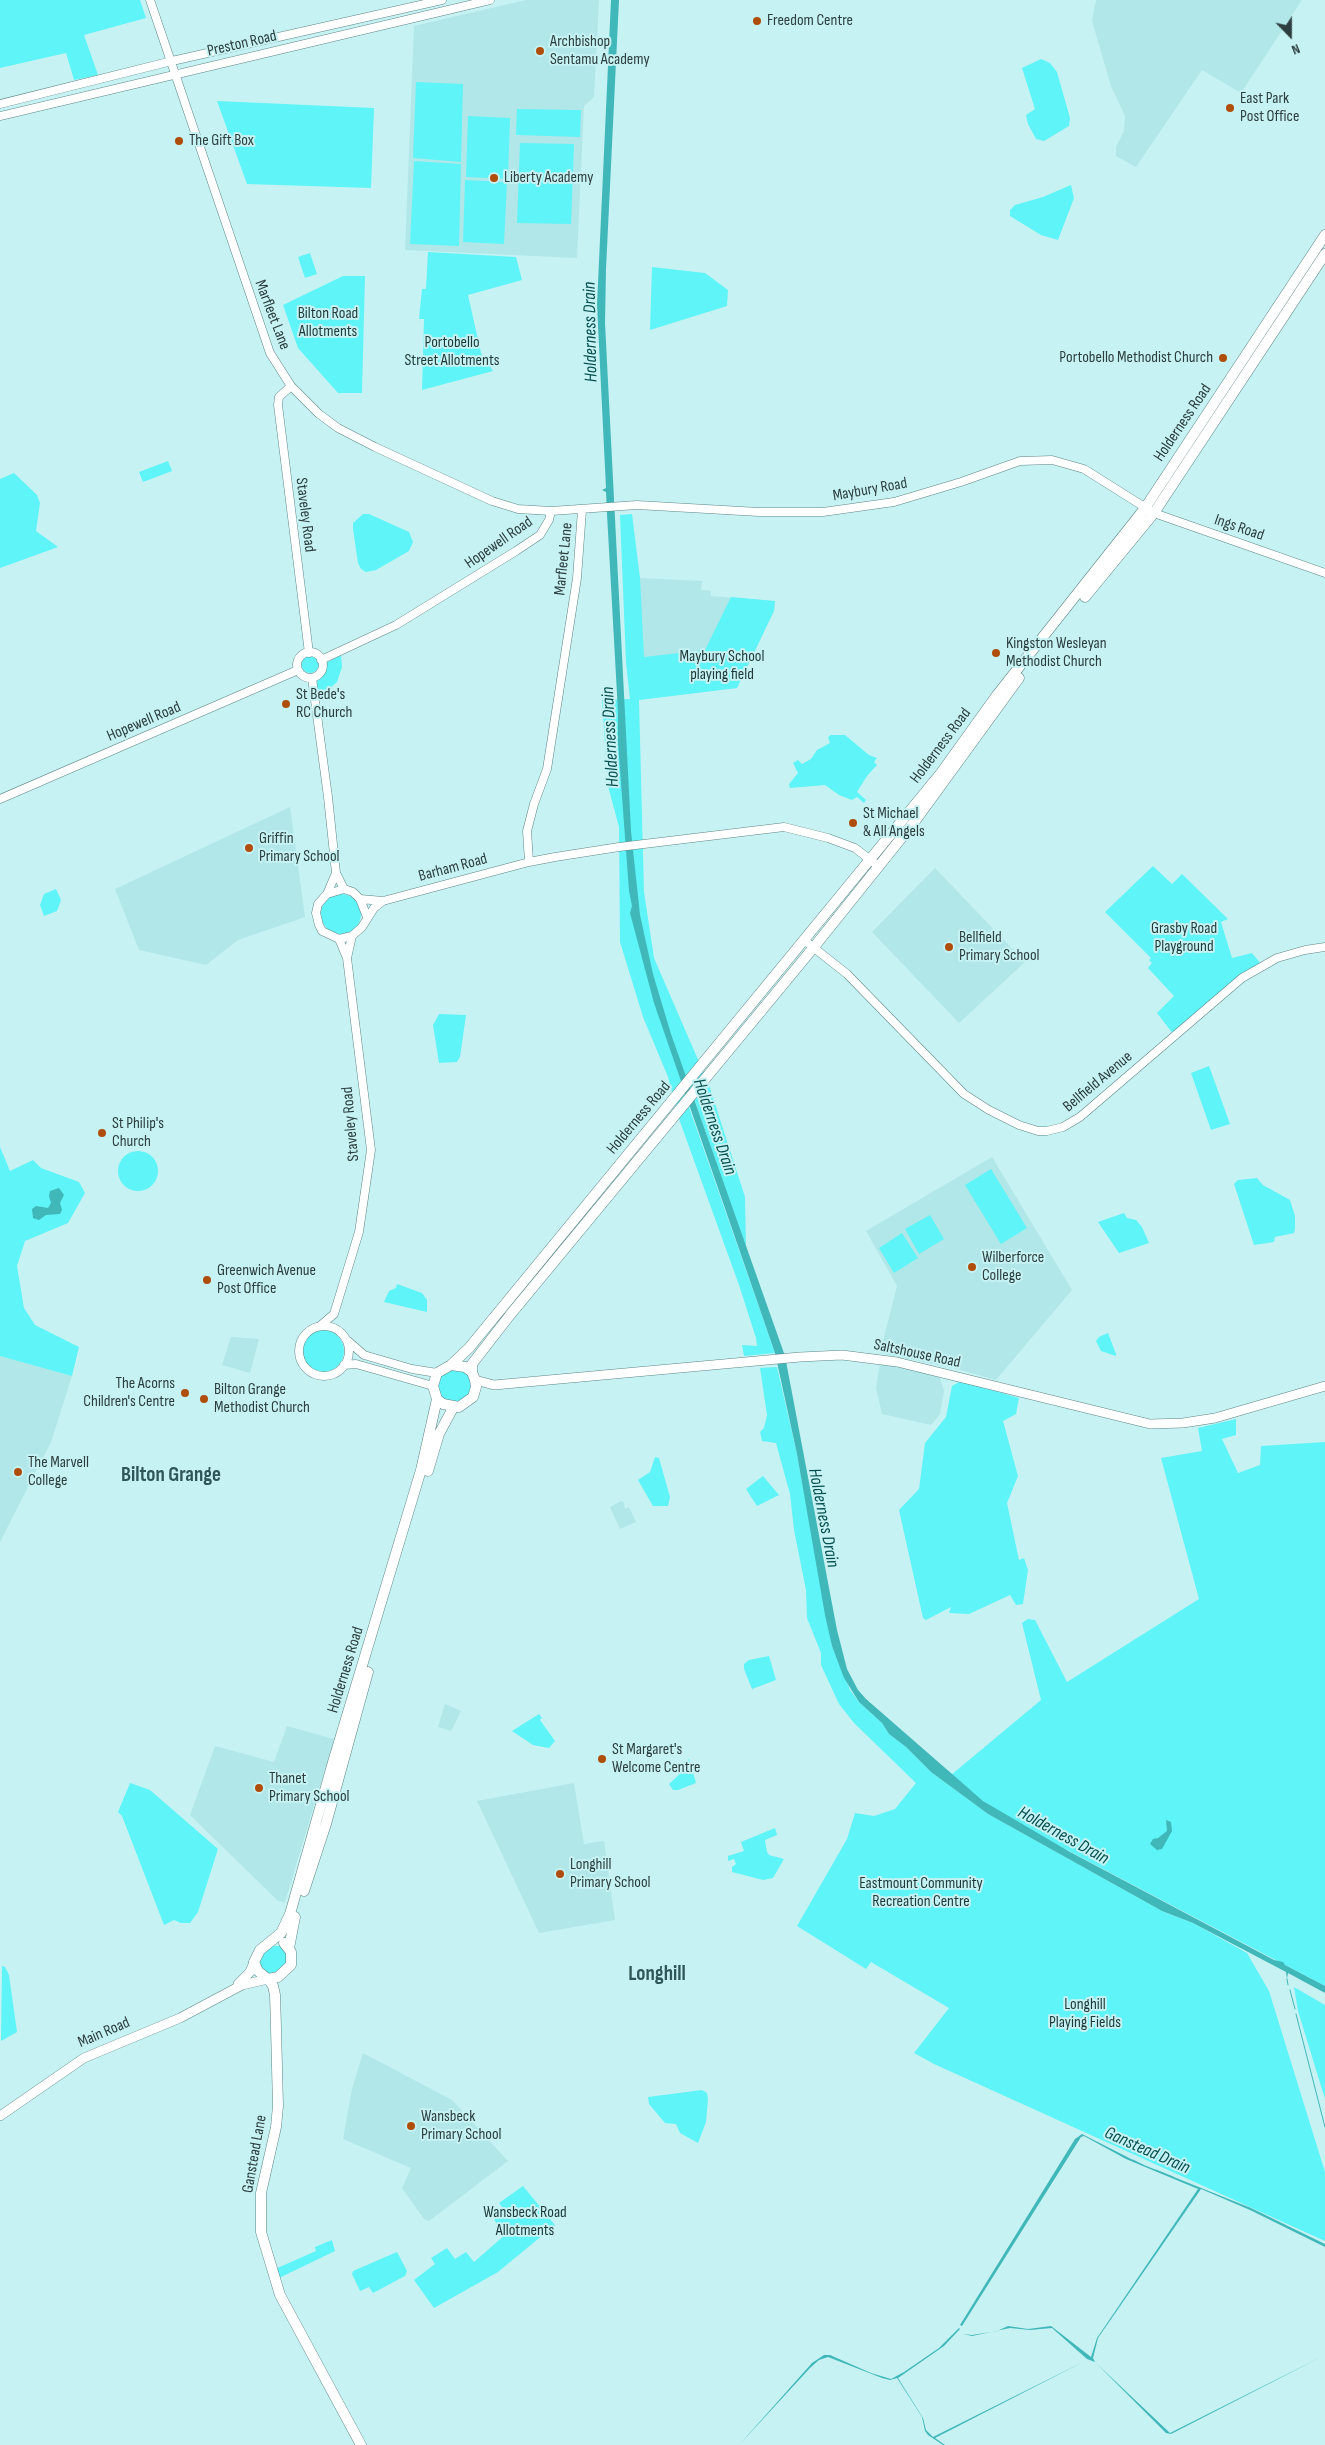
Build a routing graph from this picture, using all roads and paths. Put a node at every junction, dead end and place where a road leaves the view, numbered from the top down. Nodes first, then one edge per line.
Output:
1 (150, 0) edge
2 (442, 0) edge
3 (490, 0) edge
4 (172, 61) junction
5 (176, 73) junction
6 (0, 104) edge
7 (0, 116) edge
8 (1325, 235) edge
9 (1325, 254) edge
10 (291, 386) junction
11 (582, 510) junction
12 (1149, 510) junction
13 (551, 511) junction
14 (1325, 573) edge
15 (309, 653) junction
16 (322, 660) junction
17 (298, 670) junction
18 (312, 678) junction
19 (0, 799) edge
20 (529, 862) junction
21 (874, 863) junction
22 (336, 873) junction
23 (344, 890) junction
24 (327, 894) junction
25 (360, 899) junction
26 (383, 901) junction
27 (367, 917) junction
28 (352, 936) junction
29 (339, 939) junction
30 (804, 940) junction
31 (814, 947) junction
32 (1325, 947) edge
33 (347, 958) junction
34 (334, 1314) junction
35 (320, 1326) junction
36 (338, 1330) junction
37 (348, 1341) junction
38 (451, 1364) junction
39 (344, 1365) junction
40 (437, 1373) junction
41 (473, 1376) junction
42 (494, 1385) junction
43 (433, 1386) junction
44 (1325, 1386) edge
45 (475, 1393) junction
46 (437, 1399) junction
47 (453, 1408) junction
48 (269, 1943) junction
49 (289, 1948) junction
50 (254, 1962) junction
51 (284, 1973) junction
52 (268, 1979) junction
53 (229, 1994) junction
54 (275, 1994) junction
55 (0, 2116) edge
56 (361, 2445) edge

1 - 4 street, Marfleet Lane
2 - 4 street, Preston Road
3 - 5 street, Preston Road
4 - 5 street, Marfleet Lane
4 - 6 street, Preston Road
5 - 7 street, Preston Road
5 - 10 street, Marfleet Lane
8 - 12 highway, Holderness Road
9 - 12 highway, Holderness Road
10 - 13 street, Marfleet Lane
10 - 15 street, Staveley Road
11 - 12 street, Maybury Road
11 - 13 street, Marfleet Lane
11 - 20 street, Marfleet Lane
12 - 14 street, Ings Road
12 - 21 highway, Holderness Road
13 - 16 street, Hopewell Road
15 - 16 street
15 - 17 street
16 - 18 street
17 - 18 street
17 - 19 street, Hopewell Road
18 - 22 street
20 - 21 street
20 - 26 street, Barham Road
21 - 30 highway, Holderness Road
21 - 31 highway, Holderness Road
22 - 23 street
22 - 24 street
23 - 24 street
23 - 25 street
24 - 29 street
25 - 26 street, Barham Road
25 - 27 street
26 - 27 street
27 - 28 street
28 - 29 street
28 - 33 street, Staveley Road
29 - 33 street, Staveley Road
30 - 31 street, Bellfield Avenue
30 - 38 highway, Holderness Road
31 - 32 street, Bellfield Avenue
31 - 41 highway, Holderness Road
33 - 34 street, Staveley Road
34 - 35 street
34 - 36 street
35 - 36 street
35 - 39 street
36 - 37 street
37 - 39 street
37 - 40 street
38 - 40 highway
38 - 41 highway
39 - 43 street
40 - 43 highway
41 - 42 main road, Saltshouse Road
41 - 45 highway
42 - 44 main road, Saltshouse Road
42 - 45 main road, Saltshouse Road
43 - 46 highway
45 - 47 highway
46 - 47 highway
46 - 48 highway, Holderness Road
47 - 49 highway, Holderness Road
48 - 49 highway
48 - 50 highway
49 - 51 highway
50 - 52 highway
50 - 53 main road, Main Road
51 - 52 highway
51 - 54 highway, Ganstead Lane
52 - 53 main road, Main Road
52 - 54 highway, Ganstead Lane
53 - 55 main road, Main Road
54 - 56 highway, Ganstead Lane

